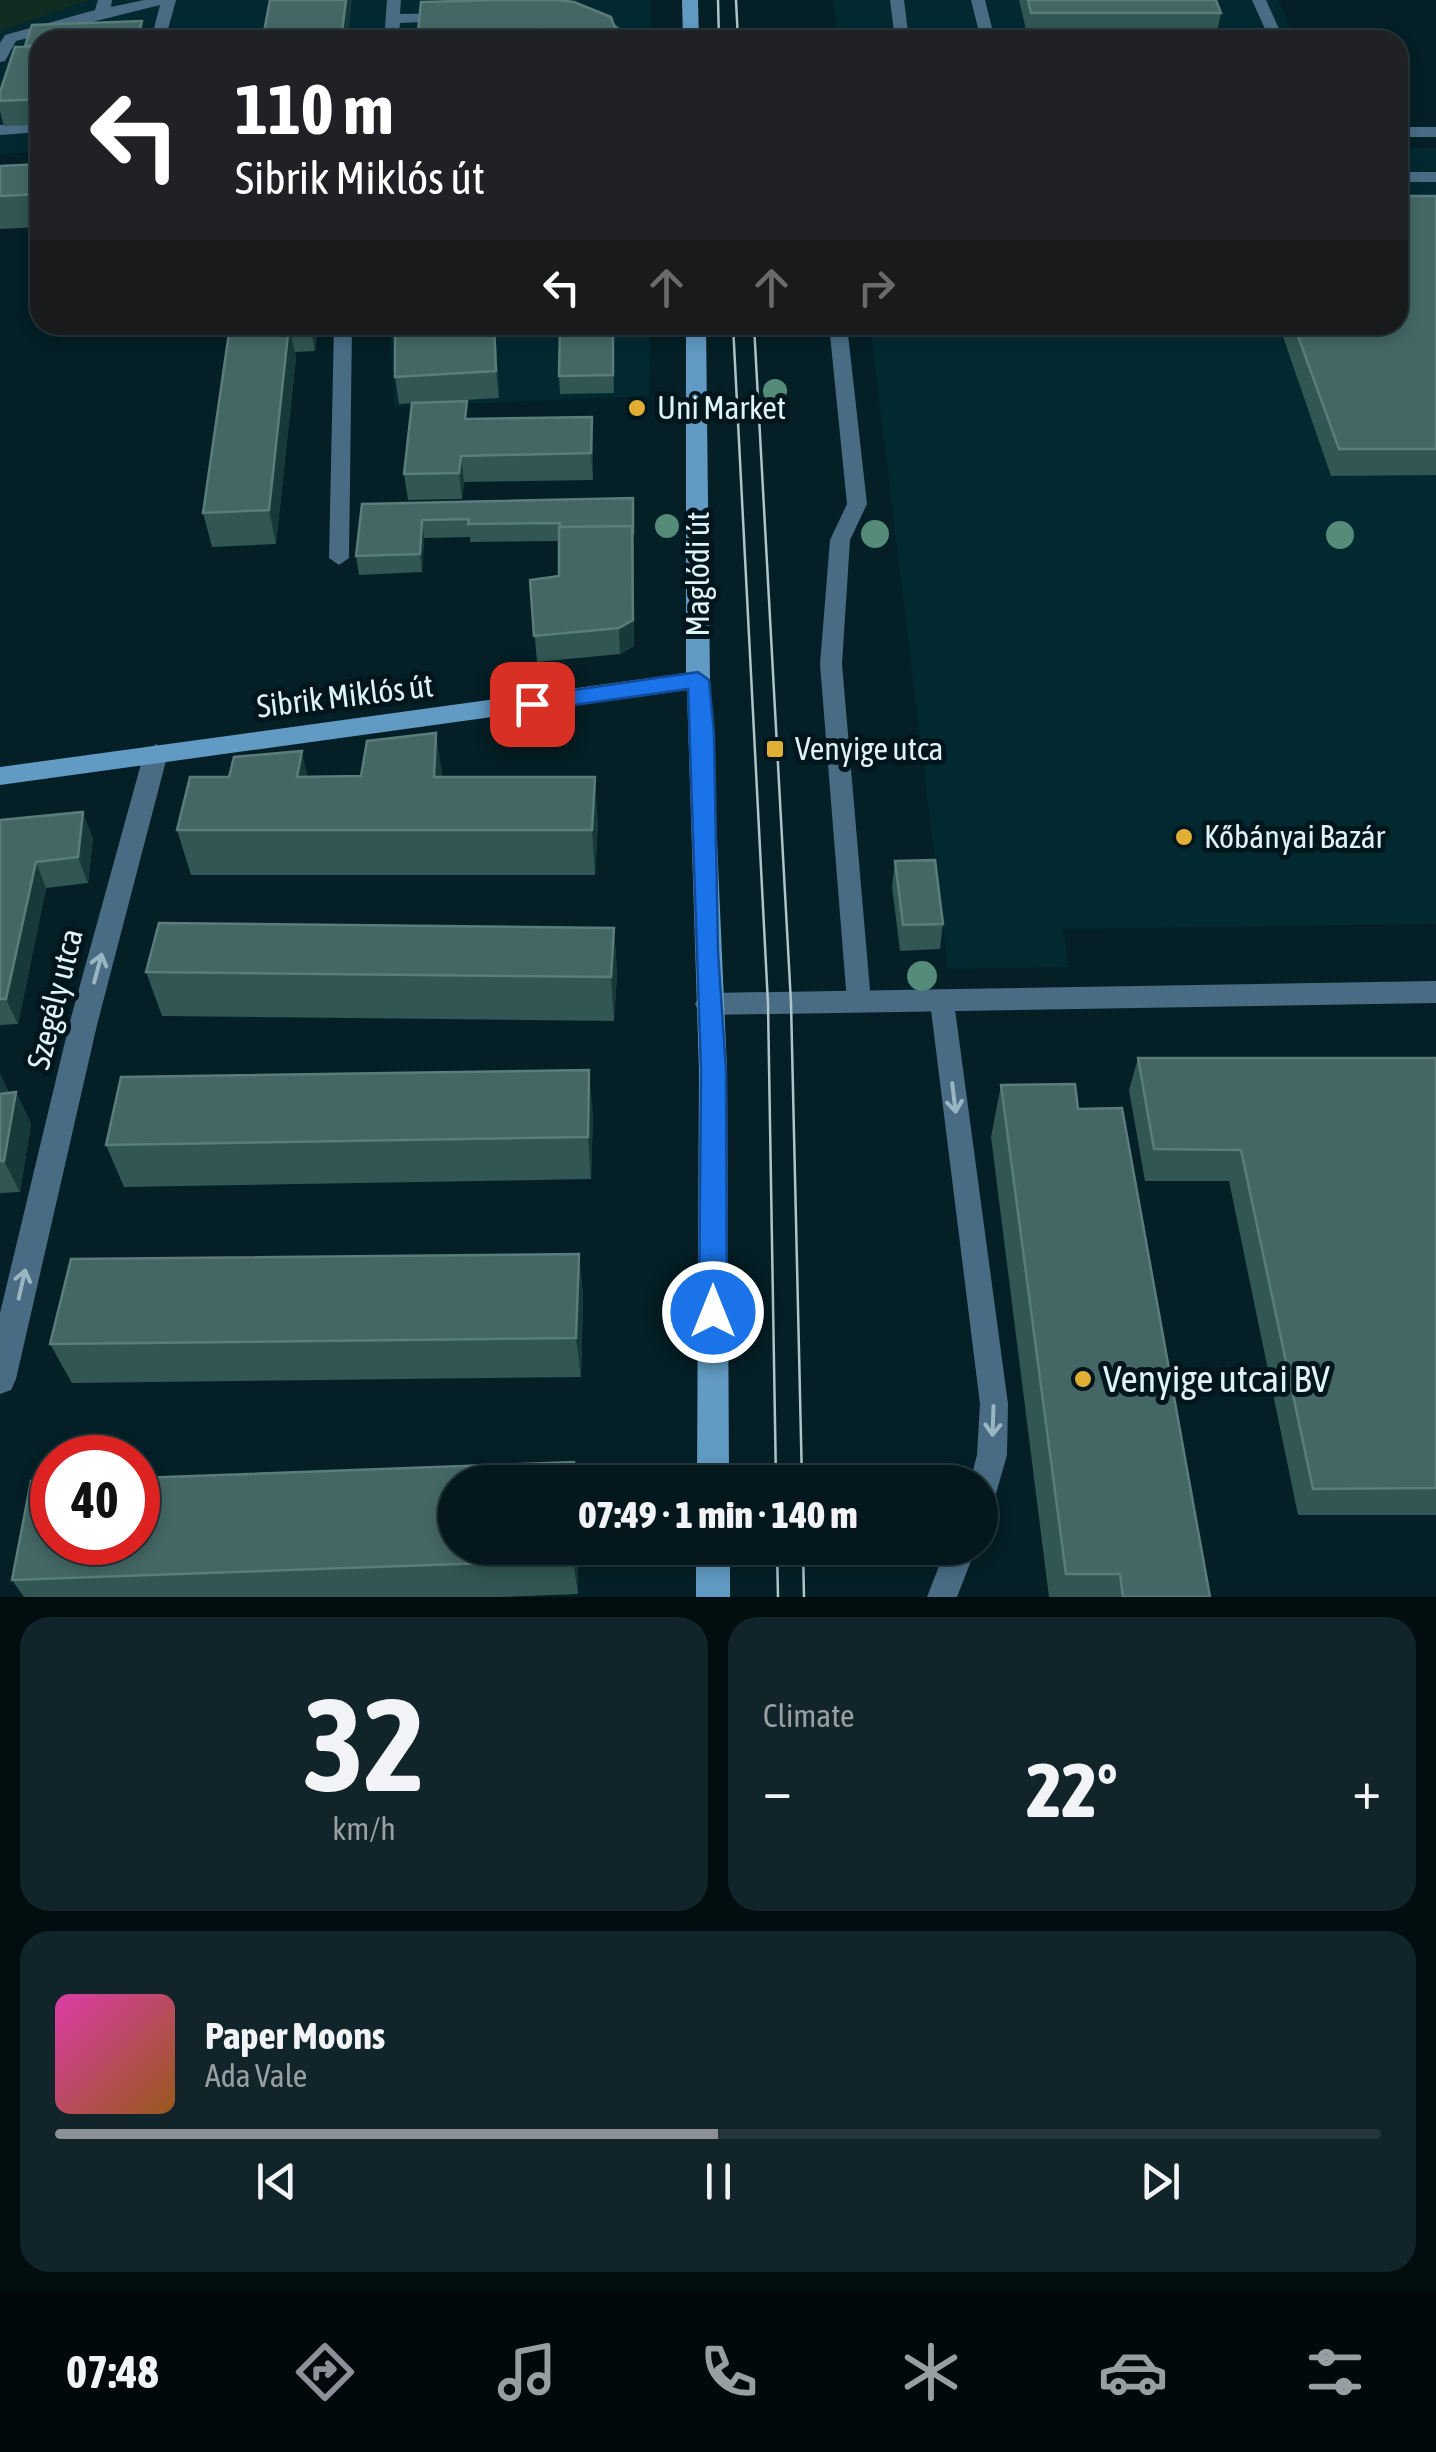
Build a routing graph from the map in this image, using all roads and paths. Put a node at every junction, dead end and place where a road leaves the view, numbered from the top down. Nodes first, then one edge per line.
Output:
1 (167, 0) edge
2 (394, 0) edge
3 (690, 0) edge
4 (897, 0) edge
5 (978, 0) edge
6 (1259, 0) edge
7 (104, 7) edge
8 (467, 16) edge
9 (561, 16) edge
10 (393, 19) junction
11 (35, 30) edge
12 (160, 30) edge
13 (392, 30) edge
14 (614, 30) edge
15 (690, 30) edge
16 (901, 30) edge
17 (986, 30) edge
18 (1272, 30) edge
19 (30, 32) edge
20 (5, 40) edge
21 (0, 58) edge
22 (30, 128) edge
23 (0, 130) edge
24 (1408, 132) edge
25 (1436, 132) edge
26 (1408, 177) edge
27 (1436, 177) edge
28 (343, 335) edge
29 (696, 335) edge
30 (839, 335) edge
31 (339, 558) dead end
32 (698, 680) junction
33 (156, 754) junction
34 (0, 776) edge
35 (1436, 992) edge
36 (859, 1002) junction
37 (942, 1002) junction
38 (709, 1004) junction
39 (0, 1379) edge
40 (713, 1465) edge
41 (989, 1465) edge
42 (713, 1565) edge
43 (955, 1565) edge
44 (713, 1597) edge
45 (942, 1597) edge

1 - 7 lane
1 - 12 lane
2 - 10 lane
3 - 15 street
4 - 16 lane
5 - 17 lane
6 - 18 lane
7 - 11 lane
8 - 10 lane
9 - 14 lane
10 - 13 lane
19 - 20 lane
20 - 21 lane
22 - 23 lane
24 - 25 lane
26 - 27 lane
28 - 31 lane
29 - 32 street, Maglódi út
30 - 36 lane
32 - 33 street, Sibrik Miklós út
32 - 38 street, Maglódi út
33 - 34 street, Sibrik Miklós út
39 -> 33 street, Szegély utca
35 - 37 street
36 - 37 street
36 - 38 street
37 -> 41 lane
38 - 40 street, Maglódi út
42 - 44 street
43 - 45 lane

